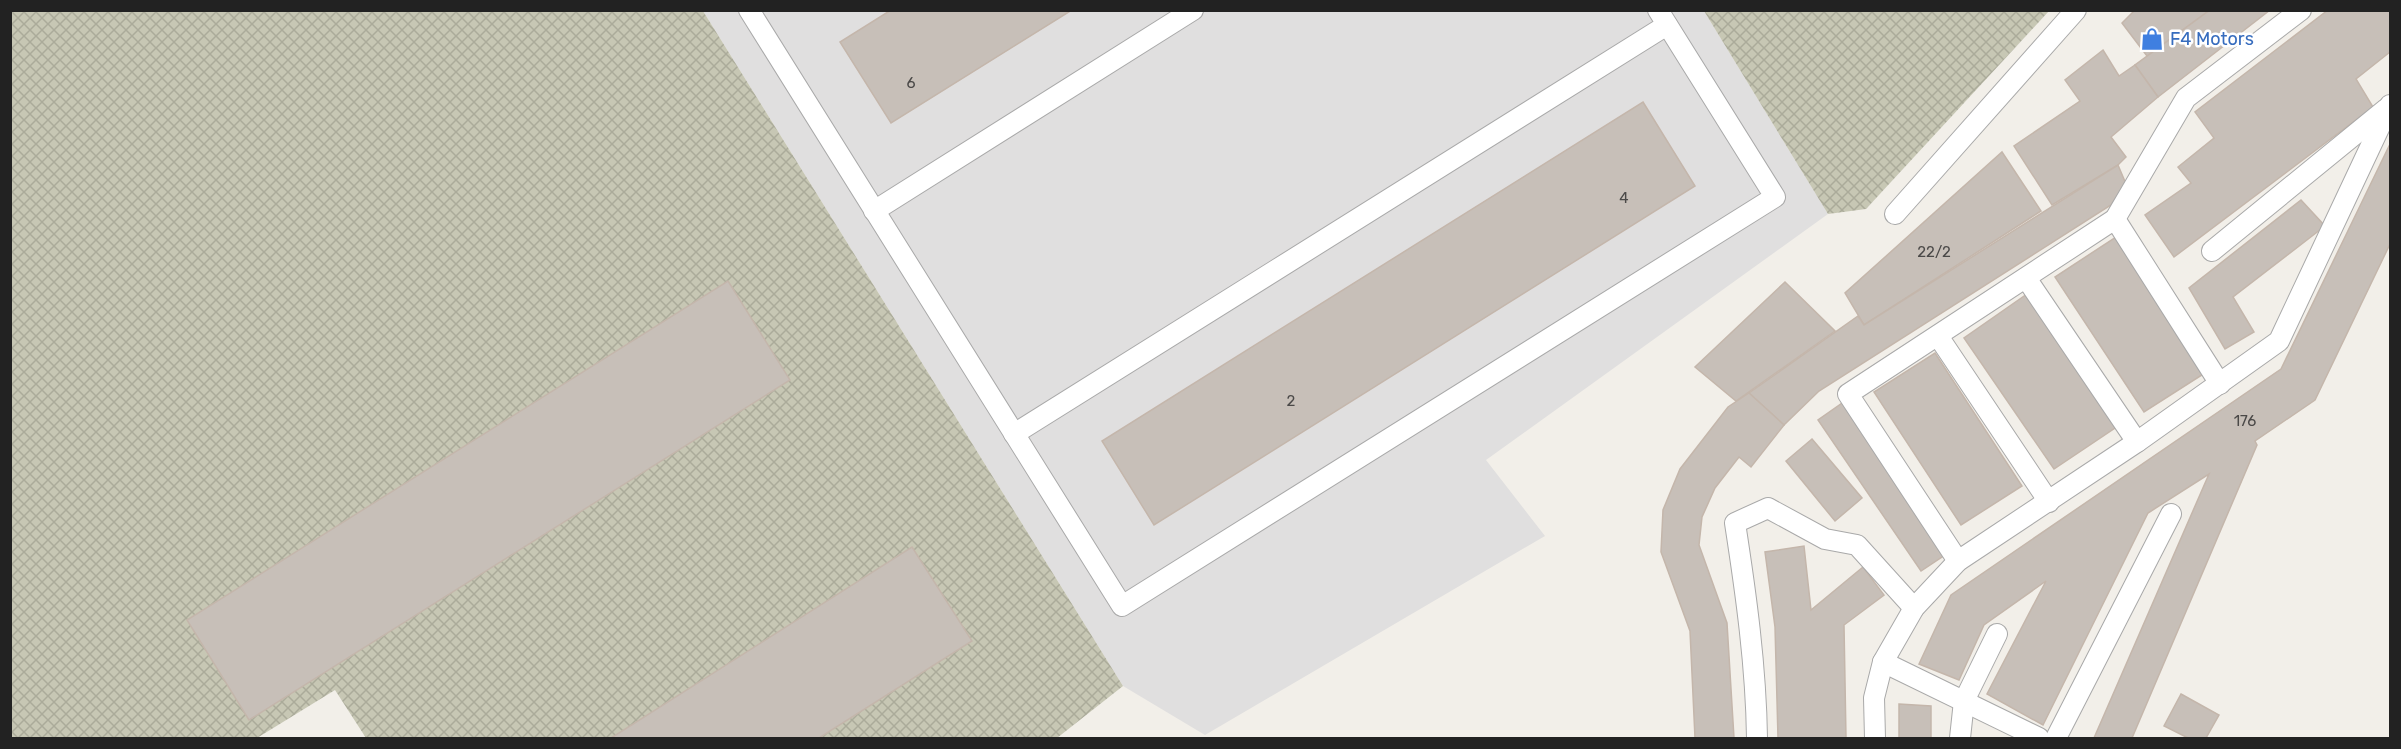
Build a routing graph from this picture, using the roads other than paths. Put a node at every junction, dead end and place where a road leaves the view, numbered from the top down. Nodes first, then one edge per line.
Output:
1 (749, 10) edge
2 (1193, 10) edge
3 (2076, 10) edge
4 (2301, 10) edge
5 (1662, 18) edge
6 (2391, 105) edge
7 (874, 210) junction
8 (1895, 214) dead end
9 (2115, 219) junction
10 (2212, 251) dead end
11 (2026, 278) junction
12 (1938, 336) junction
13 (2220, 384) junction
14 (1014, 434) junction
15 (2137, 442) junction
16 (2049, 502) junction
17 (2171, 514) dead end
18 (1958, 561) junction
19 (1914, 608) junction
20 (1997, 634) dead end
21 (1883, 662) junction
22 (1964, 701) junction
23 (1757, 738) edge
24 (1875, 738) edge
25 (1960, 738) edge
26 (2039, 738) edge
27 (2056, 738) edge

1 - 7 lane
2 - 7 lane
3 - 8 lane
4 - 9 lane
5 - 14 lane
5 - 14 lane
6 - 10 lane
6 - 13 lane
7 - 14 lane
9 - 11 lane
9 - 13 lane
11 - 12 lane
11 - 15 lane
12 - 16 lane
12 - 18 lane
13 - 15 lane
15 - 16 lane
16 - 18 lane
17 - 27 lane
18 - 19 lane
19 - 21 lane
19 - 23 lane
20 - 22 lane
21 - 22 lane
21 - 24 lane
22 - 25 lane
22 - 26 lane

